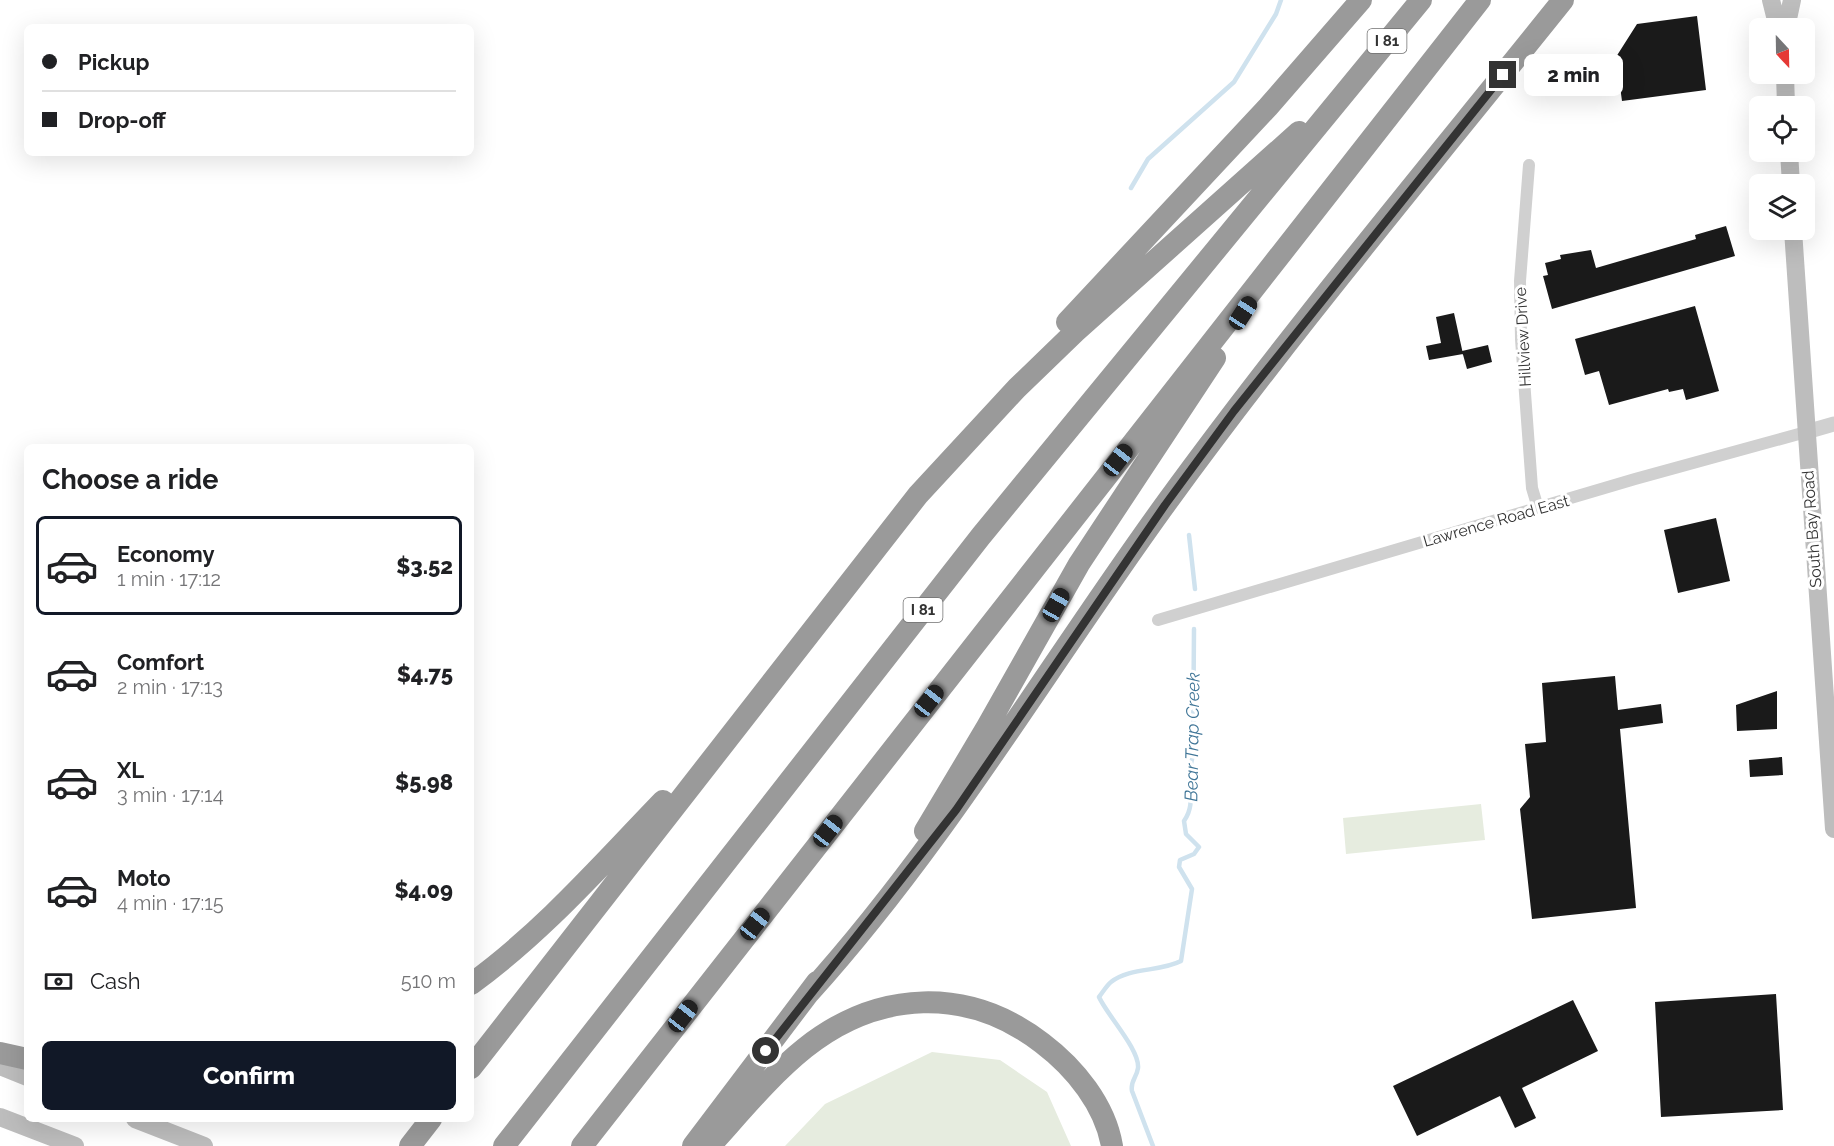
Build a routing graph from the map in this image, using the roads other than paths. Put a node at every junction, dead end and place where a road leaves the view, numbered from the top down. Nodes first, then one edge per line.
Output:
1 (1361, 0) edge
2 (1421, 0) edge
3 (1480, 0) edge
4 (1563, 0) edge
5 (1771, 0) edge
6 (1792, 0) edge
7 (1776, 18) edge
8 (1788, 18) edge
9 (1354, 82) junction
10 (1529, 165) dead end
11 (1293, 237) junction
12 (1794, 240) edge
13 (1017, 388) junction
14 (1834, 424) edge
15 (1806, 432) junction
16 (1539, 508) junction
17 (1158, 620) dead end
18 (742, 720) junction
19 (1834, 828) edge
20 (474, 982) edge
21 (809, 993) junction
22 (0, 1053) edge
23 (24, 1058) edge
24 (474, 1064) edge
25 (0, 1066) edge
26 (24, 1076) edge
27 (0, 1117) edge
28 (143, 1122) edge
29 (429, 1122) edge
30 (75, 1146) edge
31 (204, 1146) edge
32 (410, 1146) edge
33 (504, 1146) edge
34 (582, 1146) edge
35 (693, 1146) edge
36 (710, 1146) edge
37 (1112, 1146) edge

1 - 13 highway
2 - 9 highway, I 81
3 - 11 highway
4 - 21 highway
5 - 7 main road
6 - 8 main road
9 - 13 highway
9 - 33 highway, I 81
10 - 16 street, Hillview Drive
11 - 21 highway
11 - 34 highway
12 - 15 main road, South Bay Road
13 - 18 highway
14 - 15 street, Lawrence Road East
15 - 16 street, Lawrence Road East
15 - 19 main road, South Bay Road
16 - 17 street, Lawrence Road East
18 - 20 highway
18 - 24 highway
21 - 35 highway
22 - 23 highway
25 - 26 main road
27 - 30 main road
28 - 31 main road
29 - 32 highway
36 - 37 highway

